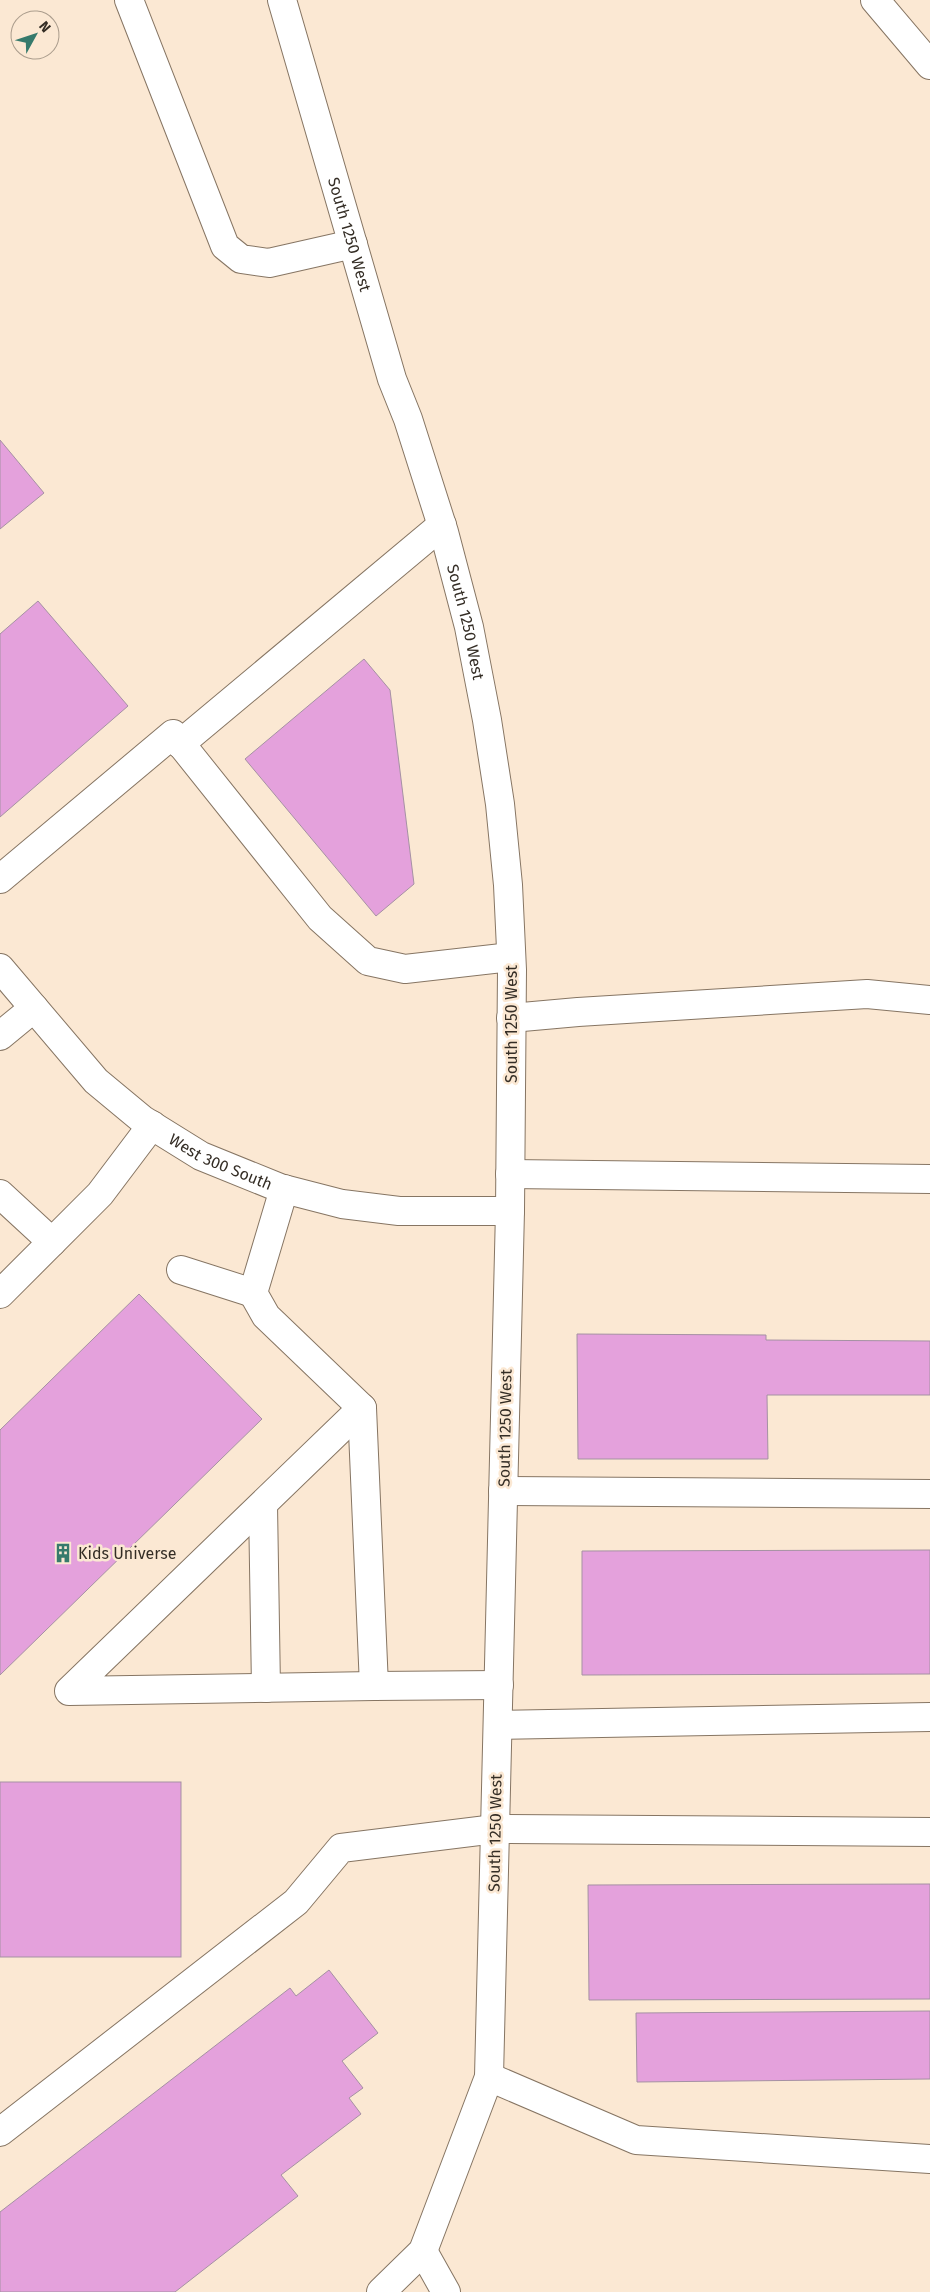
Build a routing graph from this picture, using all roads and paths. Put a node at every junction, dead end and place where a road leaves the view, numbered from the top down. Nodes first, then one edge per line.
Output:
1 (129, 0) edge
2 (282, 0) edge
3 (875, 0) edge
4 (930, 65) edge
5 (353, 244) junction
6 (442, 525) junction
7 (180, 744) junction
8 (0, 879) edge
9 (511, 957) junction
10 (0, 968) edge
11 (930, 1000) edge
12 (34, 1008) junction
13 (511, 1018) junction
14 (0, 1036) edge
15 (152, 1125) junction
16 (510, 1174) junction
17 (930, 1179) edge
18 (284, 1189) junction
19 (0, 1194) edge
20 (510, 1211) junction
21 (52, 1242) junction
22 (181, 1270) dead end
23 (253, 1293) junction
24 (0, 1294) edge
25 (362, 1408) junction
26 (503, 1491) junction
27 (930, 1494) edge
28 (263, 1505) junction
29 (499, 1685) junction
30 (374, 1686) junction
31 (266, 1688) junction
32 (930, 1718) edge
33 (498, 1725) junction
34 (495, 1829) junction
35 (930, 1832) edge
36 (489, 2078) junction
37 (0, 2132) edge
38 (930, 2158) edge
39 (423, 2251) junction
40 (381, 2292) edge
41 (446, 2292) edge

1 - 5 street
2 - 5 street, South 1250 West
3 - 4 street
5 - 6 street, South 1250 West
6 - 7 street
6 - 9 street, South 1250 West
7 - 8 street
7 - 9 street
9 - 13 street, South 1250 West
10 - 12 street, West 300 South
11 - 13 street
12 - 14 street
12 - 15 street, West 300 South
13 - 16 street, South 1250 West
15 - 18 street, West 300 South
15 - 21 street
16 - 17 street
16 - 20 street, South 1250 West
18 - 20 street, West 300 South
18 - 23 street
19 - 21 street
20 - 26 street, South 1250 West
21 - 24 street
22 - 23 street
23 - 25 street
25 - 28 street
25 - 30 street
26 - 27 street
26 - 29 street, South 1250 West
28 - 31 street
28 - 31 street
29 - 30 street
29 - 33 street, South 1250 West
30 - 31 street
32 - 33 street
33 - 34 street, South 1250 West
34 - 35 street
34 - 36 street, South 1250 West
34 - 37 street
36 - 38 street
36 - 39 street, South 1250 West
39 - 40 street
39 - 41 street

